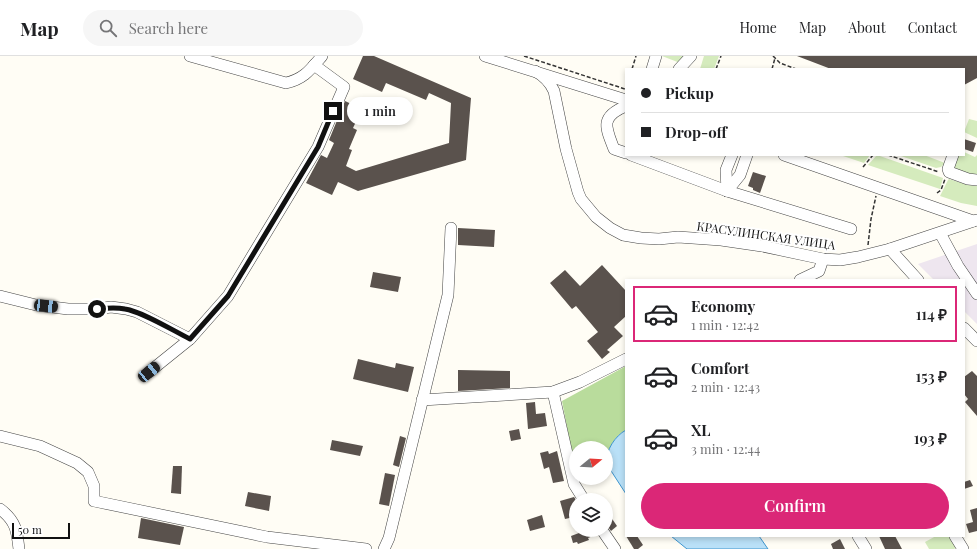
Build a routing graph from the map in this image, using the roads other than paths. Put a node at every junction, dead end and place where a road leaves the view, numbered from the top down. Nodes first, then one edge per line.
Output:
1 (190, 56) edge
2 (322, 56) edge
3 (485, 56) edge
4 (656, 56) edge
5 (690, 57) edge
6 (314, 65) junction
7 (652, 68) edge
8 (659, 68) edge
9 (680, 68) edge
10 (535, 71) junction
11 (625, 100) edge
12 (625, 107) edge
13 (625, 153) edge
14 (634, 156) edge
15 (732, 156) edge
16 (748, 156) edge
17 (787, 156) edge
18 (953, 156) edge
19 (977, 180) edge
20 (728, 191) junction
21 (975, 220) edge
22 (451, 228) dead end
23 (851, 229) dead end
24 (940, 233) junction
25 (890, 249) junction
26 (823, 259) junction
27 (802, 279) edge
28 (917, 279) edge
29 (976, 293) edge
30 (0, 296) edge
31 (965, 329) edge
32 (190, 339) junction
33 (977, 341) edge
34 (625, 360) edge
35 (149, 372) dead end
36 (553, 392) junction
37 (422, 400) junction
38 (0, 436) edge
39 (580, 493) edge
40 (0, 509) edge
41 (607, 537) edge
42 (859, 537) edge
43 (956, 537) edge
44 (19, 549) edge
45 (366, 549) edge
46 (384, 549) edge
47 (616, 549) edge
48 (866, 549) edge
49 (963, 549) edge

1 - 6 street
2 - 6 street
3 - 10 street
4 - 7 street
4 - 8 street
5 - 9 street
6 - 32 street
10 - 11 street
10 - 26 street, КРАСУЛИНСКАЯ УЛИЦА
12 - 13 street
14 - 20 street
15 - 20 street
16 - 20 street
17 - 21 street
18 - 19 street
20 - 23 street
21 - 24 street, КРАСУЛИНСКАЯ УЛИЦА
22 - 37 street
24 - 25 street, КРАСУЛИНСКАЯ УЛИЦА
24 - 29 street
25 - 26 street, КРАСУЛИНСКАЯ УЛИЦА
25 - 28 street
26 - 27 street
30 - 32 street
31 - 33 street
32 - 35 street
34 - 36 street
36 - 37 street
36 - 39 street
37 - 46 street
38 - 45 street
40 - 44 street
41 - 47 street
42 - 48 street
43 - 49 street

